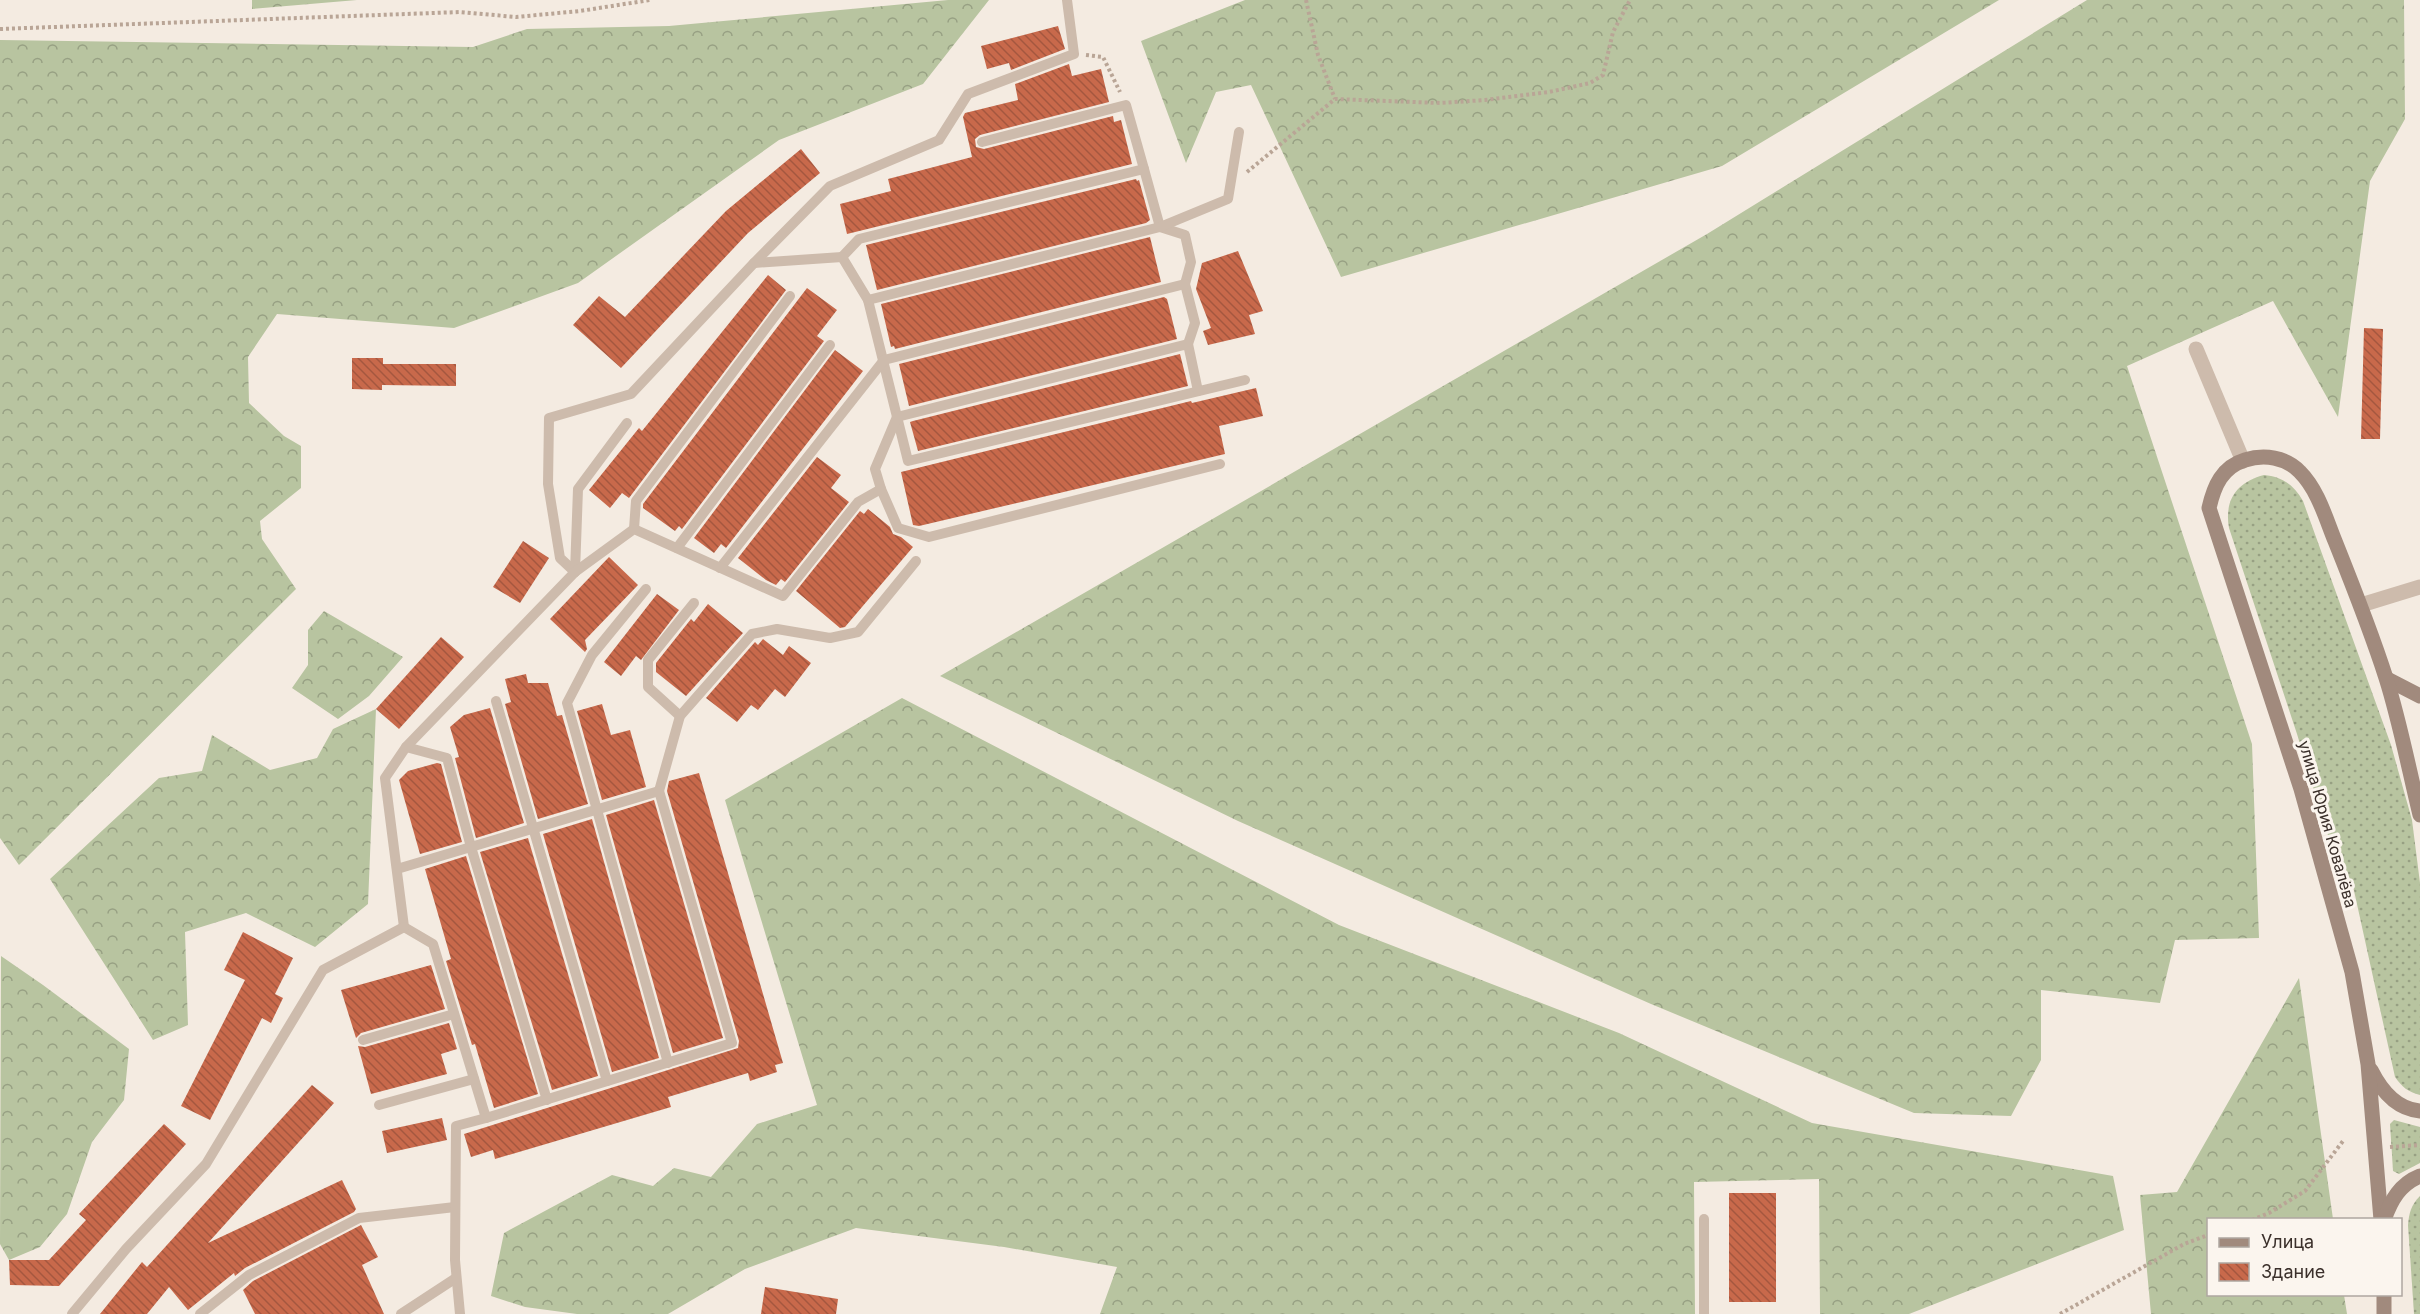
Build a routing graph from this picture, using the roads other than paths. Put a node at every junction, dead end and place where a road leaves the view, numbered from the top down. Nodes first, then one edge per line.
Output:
1 (1067, 0) edge
2 (1239, 132) dead end
3 (982, 142) dead end
4 (1144, 169) junction
5 (1160, 227) junction
6 (842, 257) junction
7 (754, 263) junction
8 (1185, 284) junction
9 (790, 296) dead end
10 (868, 300) junction
11 (1188, 344) junction
12 (830, 345) dead end
13 (2196, 349) dead end
14 (884, 360) junction
15 (1245, 380) dead end
16 (1198, 391) junction
17 (897, 417) junction
18 (627, 423) dead end
19 (2243, 461) junction
20 (1220, 464) dead end
21 (880, 489) junction
22 (634, 529) junction
23 (677, 548) junction
24 (916, 561) dead end
25 (720, 568) junction
26 (575, 572) junction
27 (2420, 588) edge
28 (646, 589) dead end
29 (694, 603) dead end
30 (2361, 605) junction
31 (2387, 680) junction
32 (2420, 696) edge
33 (496, 700) dead end
34 (680, 716) junction
35 (406, 747) junction
36 (659, 791) junction
37 (596, 810) junction
38 (2420, 815) edge
39 (533, 829) junction
40 (471, 847) junction
41 (397, 869) junction
42 (404, 927) junction
43 (454, 1014) junction
44 (363, 1041) dead end
45 (668, 1063) junction
46 (2368, 1064) junction
47 (474, 1079) junction
48 (607, 1081) junction
49 (547, 1100) junction
50 (379, 1105) dead end
51 (2420, 1111) edge
52 (486, 1118) junction
53 (2420, 1176) edge
54 (455, 1207) junction
55 (2383, 1218) edge
56 (2384, 1218) edge
57 (1704, 1219) dead end
58 (456, 1278) junction
59 (2384, 1296) edge
60 (72, 1314) edge
61 (200, 1314) edge
62 (400, 1314) edge
63 (460, 1314) edge
64 (1704, 1314) edge
65 (2384, 1314) edge

1 - 7 lane
2 - 5 lane
3 - 4 lane
4 - 5 lane
4 - 6 lane
5 - 8 lane
5 - 10 lane
6 - 7 lane
6 - 10 lane
7 - 26 lane
8 - 11 lane
8 - 14 lane
9 - 22 lane
10 - 14 lane
11 - 16 lane
11 - 17 lane
12 - 23 lane
13 - 19 street
14 - 17 lane
14 - 25 lane
15 - 16 lane
16 - 17 lane
17 - 21 lane
18 - 26 lane
19 - 30 main road
19 - 46 main road, улица Юрия Ковалёва
20 - 21 lane
21 - 25 lane
22 - 23 lane
22 - 26 lane
23 - 25 lane
24 - 34 lane
26 - 35 lane
27 - 30 street
28 - 37 lane
29 - 34 lane
30 - 31 main road
31 - 32 main road
31 - 38 main road
33 - 39 lane
34 - 36 lane
35 - 40 lane
35 - 41 lane
36 - 37 lane
36 - 45 lane
37 - 39 lane
37 - 45 lane
39 - 40 lane
39 - 48 lane
40 - 41 lane
40 - 49 lane
41 - 42 lane
42 - 43 lane
42 - 60 lane
43 - 44 lane
43 - 47 lane
45 - 48 lane
46 - 51 main road
46 - 55 main road, улица Юрия Ковалёва
47 - 50 lane
47 - 52 lane
48 - 49 lane
49 - 52 lane
52 - 54 lane
53 - 56 main road
54 - 58 lane
54 - 61 lane
57 - 64 lane
58 - 62 lane
58 - 63 lane
59 - 65 main road

